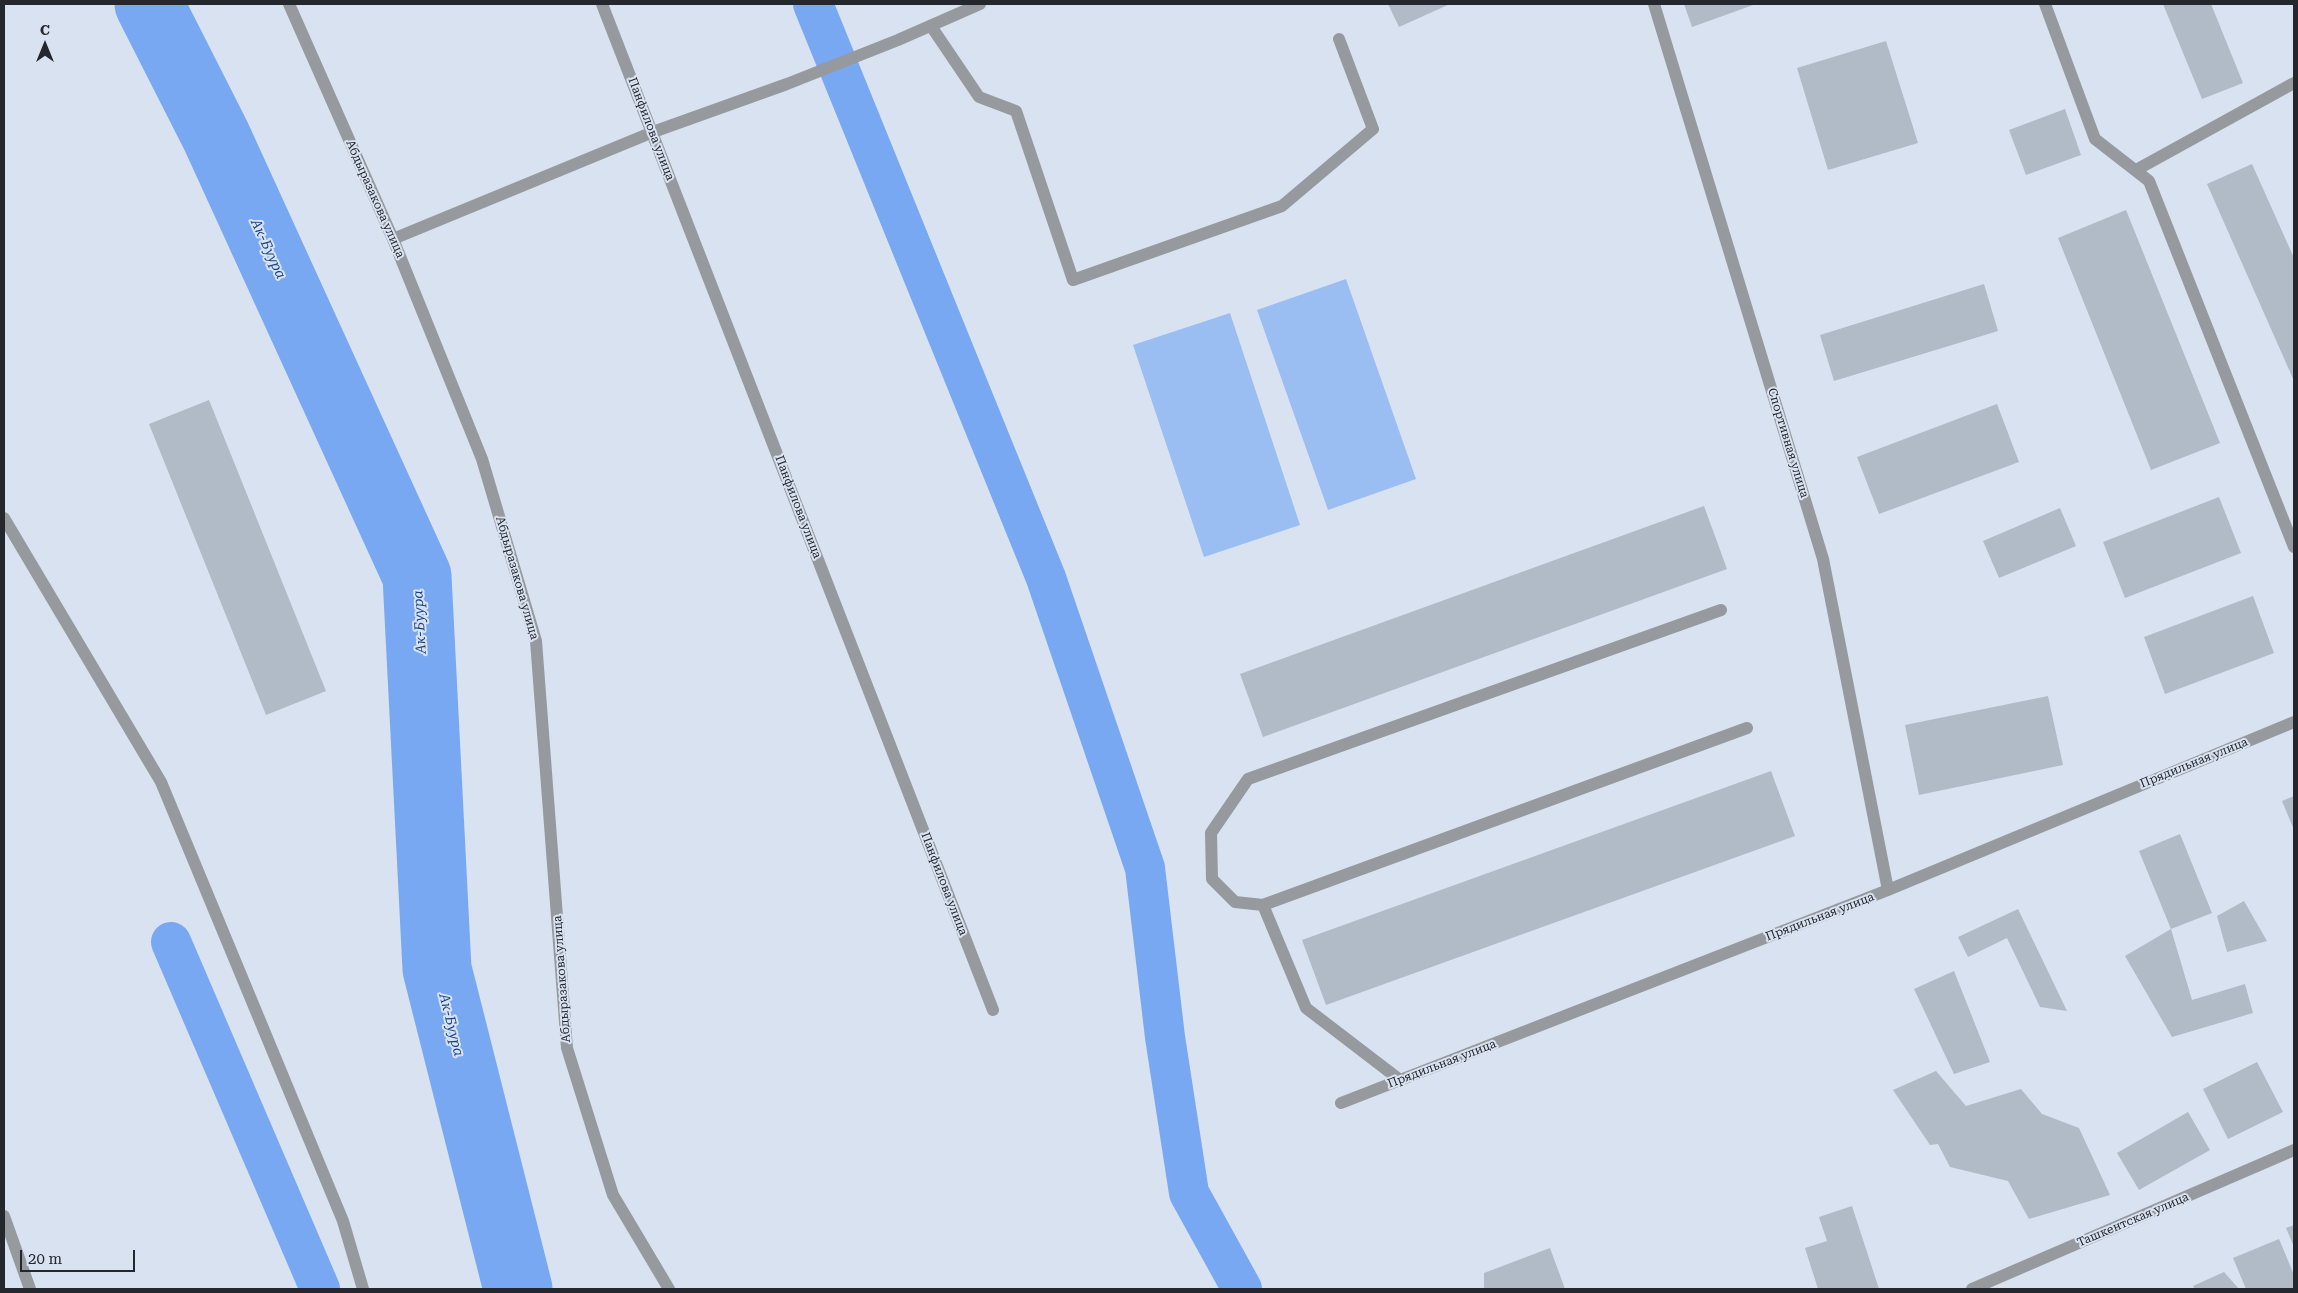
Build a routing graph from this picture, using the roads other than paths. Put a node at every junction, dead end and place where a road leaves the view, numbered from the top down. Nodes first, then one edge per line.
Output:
1 (289, 4) edge
2 (602, 4) edge
3 (980, 4) edge
4 (1654, 4) edge
5 (2045, 4) edge
6 (931, 26) junction
7 (1339, 39) dead end
8 (2294, 82) edge
9 (653, 132) junction
10 (2136, 170) junction
11 (393, 239) junction
12 (4, 518) edge
13 (2294, 547) edge
14 (1720, 610) dead end
15 (2294, 722) edge
16 (1747, 728) dead end
17 (1888, 890) junction
18 (1263, 905) junction
19 (993, 1010) dead end
20 (1400, 1080) junction
21 (1341, 1103) dead end
22 (2294, 1150) edge
23 (4, 1216) edge
24 (30, 1289) edge
25 (363, 1289) edge
26 (669, 1289) edge
27 (1972, 1289) edge

1 - 11 street, Абдыразакова улица
2 - 9 street, Панфилова улица
3 - 6 street
4 - 17 street, Спортивная улица
5 - 10 street
6 - 7 street
6 - 9 street
8 - 10 street
9 - 11 street
9 - 19 street, Панфилова улица
10 - 13 street
11 - 26 street, Абдыразакова улица
12 - 25 street
14 - 18 street
15 - 17 street, Прядильная улица
16 - 18 street
17 - 20 street, Прядильная улица
18 - 20 street
20 - 21 street, Прядильная улица
22 - 27 street, Ташкентская улица
23 - 24 street

